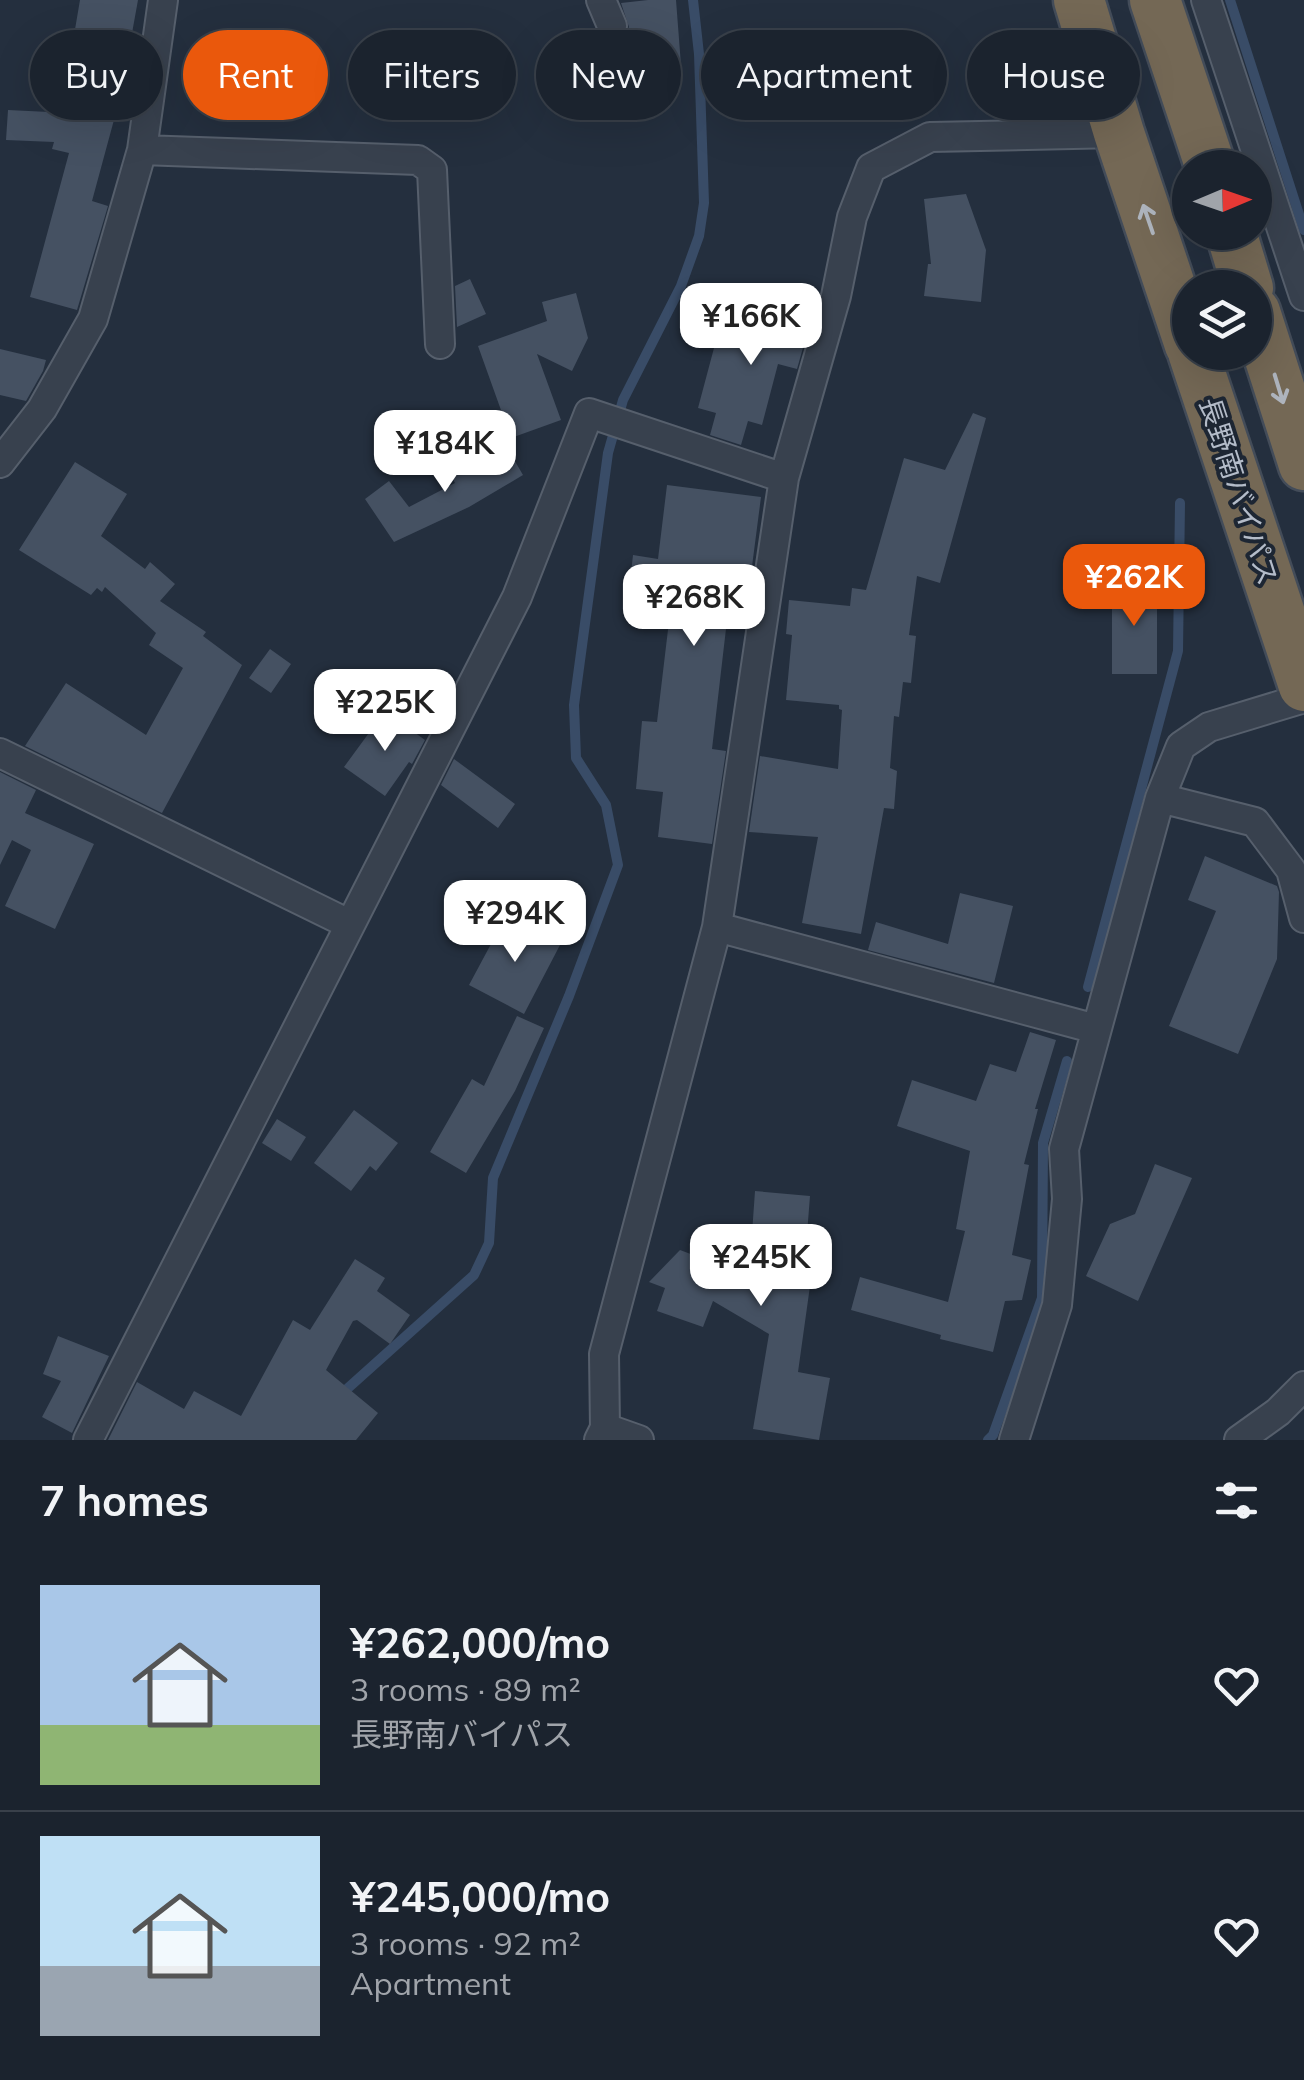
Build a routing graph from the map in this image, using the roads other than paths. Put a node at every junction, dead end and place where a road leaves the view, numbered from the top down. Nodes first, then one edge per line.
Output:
1 (163, 0) edge
2 (1079, 0) edge
3 (1155, 0) edge
4 (1206, 0) edge
5 (1119, 133) junction
6 (142, 150) junction
7 (1205, 150) edge
8 (1172, 291) edge
9 (1304, 296) edge
10 (440, 344) dead end
11 (1272, 365) edge
12 (1199, 370) edge
13 (0, 464) edge
14 (1304, 465) edge
15 (784, 478) junction
16 (1304, 686) edge
17 (1304, 698) edge
18 (0, 753) edge
19 (1160, 798) junction
20 (1304, 918) edge
21 (349, 924) junction
22 (717, 927) junction
23 (1096, 1030) junction
24 (1304, 1386) edge
25 (602, 1434) edge
26 (88, 1440) edge
27 (639, 1440) edge
28 (1014, 1440) edge
29 (1239, 1440) edge

1 - 6 street
2 - 5 highway
3 - 7 highway
4 - 9 street
8 -> 5 highway
5 - 15 street
6 - 10 street
6 - 13 street
11 -> 14 highway
12 - 16 highway, 長野南バイパス
15 - 21 street
15 - 22 street
17 - 19 street
18 - 21 street
19 - 20 street
19 - 23 street
21 - 26 street
22 - 23 street
22 - 25 street
23 - 28 street
24 - 29 street
25 - 27 street

